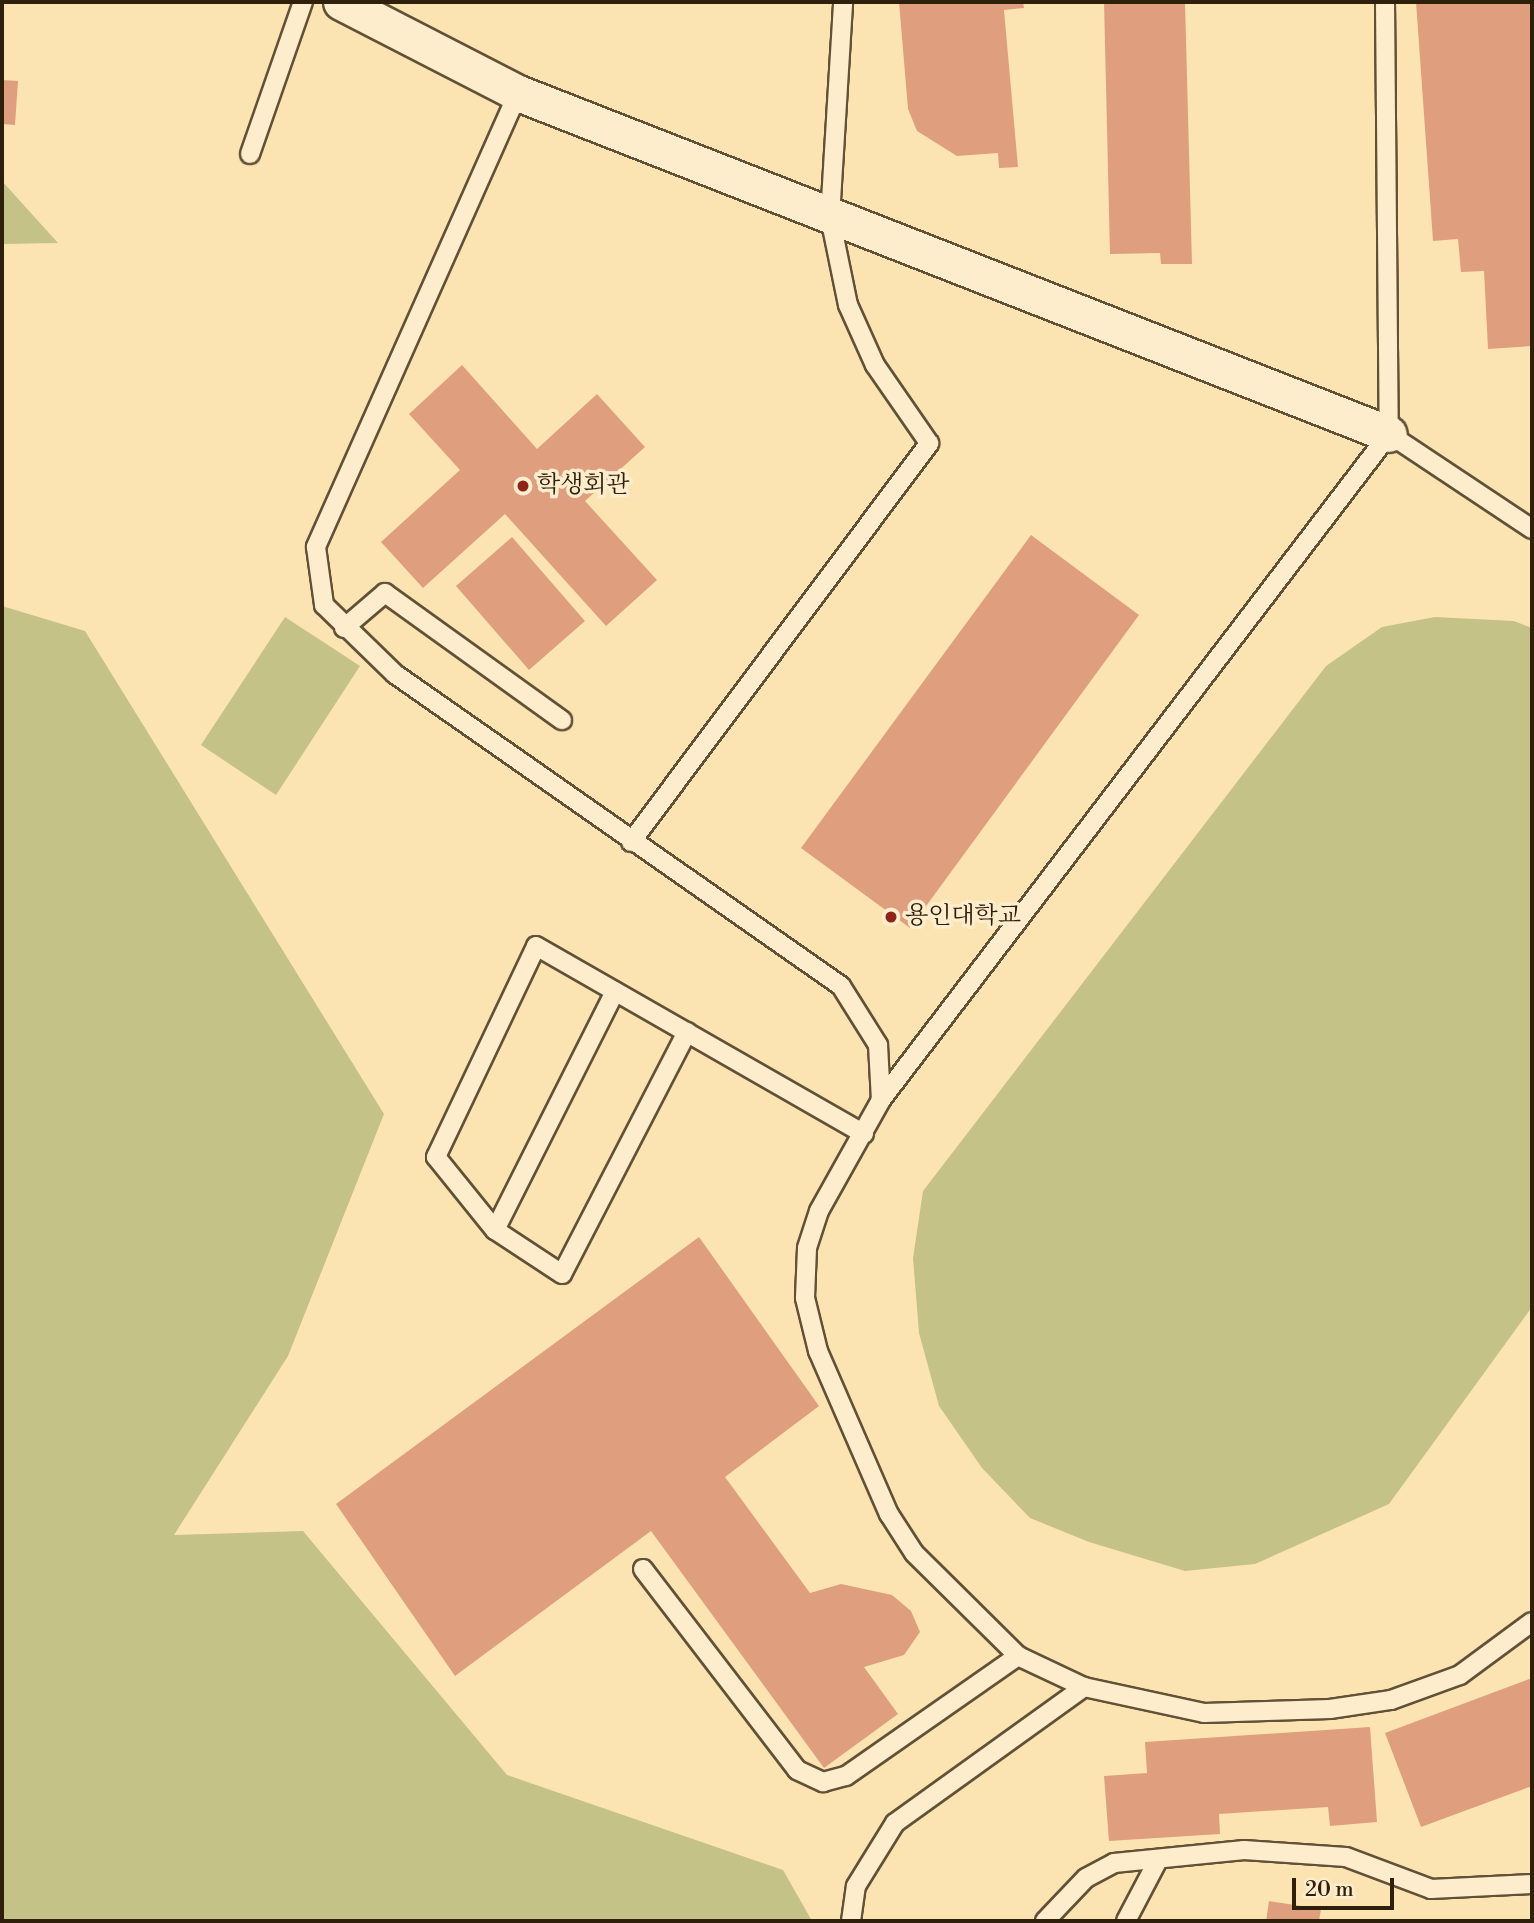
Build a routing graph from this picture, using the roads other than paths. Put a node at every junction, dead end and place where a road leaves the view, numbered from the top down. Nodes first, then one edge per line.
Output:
1 (303, 2) edge
2 (341, 2) edge
3 (843, 2) edge
4 (1385, 2) edge
5 (518, 93) junction
6 (250, 154) dead end
7 (830, 216) junction
8 (1389, 434) junction
9 (1532, 529) edge
10 (344, 628) junction
11 (562, 720) dead end
12 (631, 842) junction
13 (615, 990) junction
14 (687, 1032) junction
15 (881, 1100) junction
16 (864, 1134) junction
17 (495, 1230) junction
18 (643, 1569) dead end
19 (1532, 1622) edge
20 (1018, 1656) junction
21 (1084, 1687) junction
22 (1158, 1860) junction
23 (1532, 1884) edge
24 (852, 1921) edge
25 (1045, 1921) edge
26 (1126, 1921) edge

1 - 6 lane
2 - 5 street
3 - 7 lane
4 - 8 lane
5 - 7 street
5 - 10 lane
7 - 8 street
7 - 12 lane
8 - 9 lane
8 - 15 lane
10 - 11 lane
10 - 12 lane
12 - 15 lane
13 - 14 lane
13 - 17 lane
13 - 17 lane
14 - 16 lane
14 - 17 lane
15 - 16 lane
16 - 20 lane
18 - 20 lane
19 - 21 lane
20 - 21 lane
21 - 24 lane
22 - 23 lane
22 - 25 lane
22 - 26 lane

